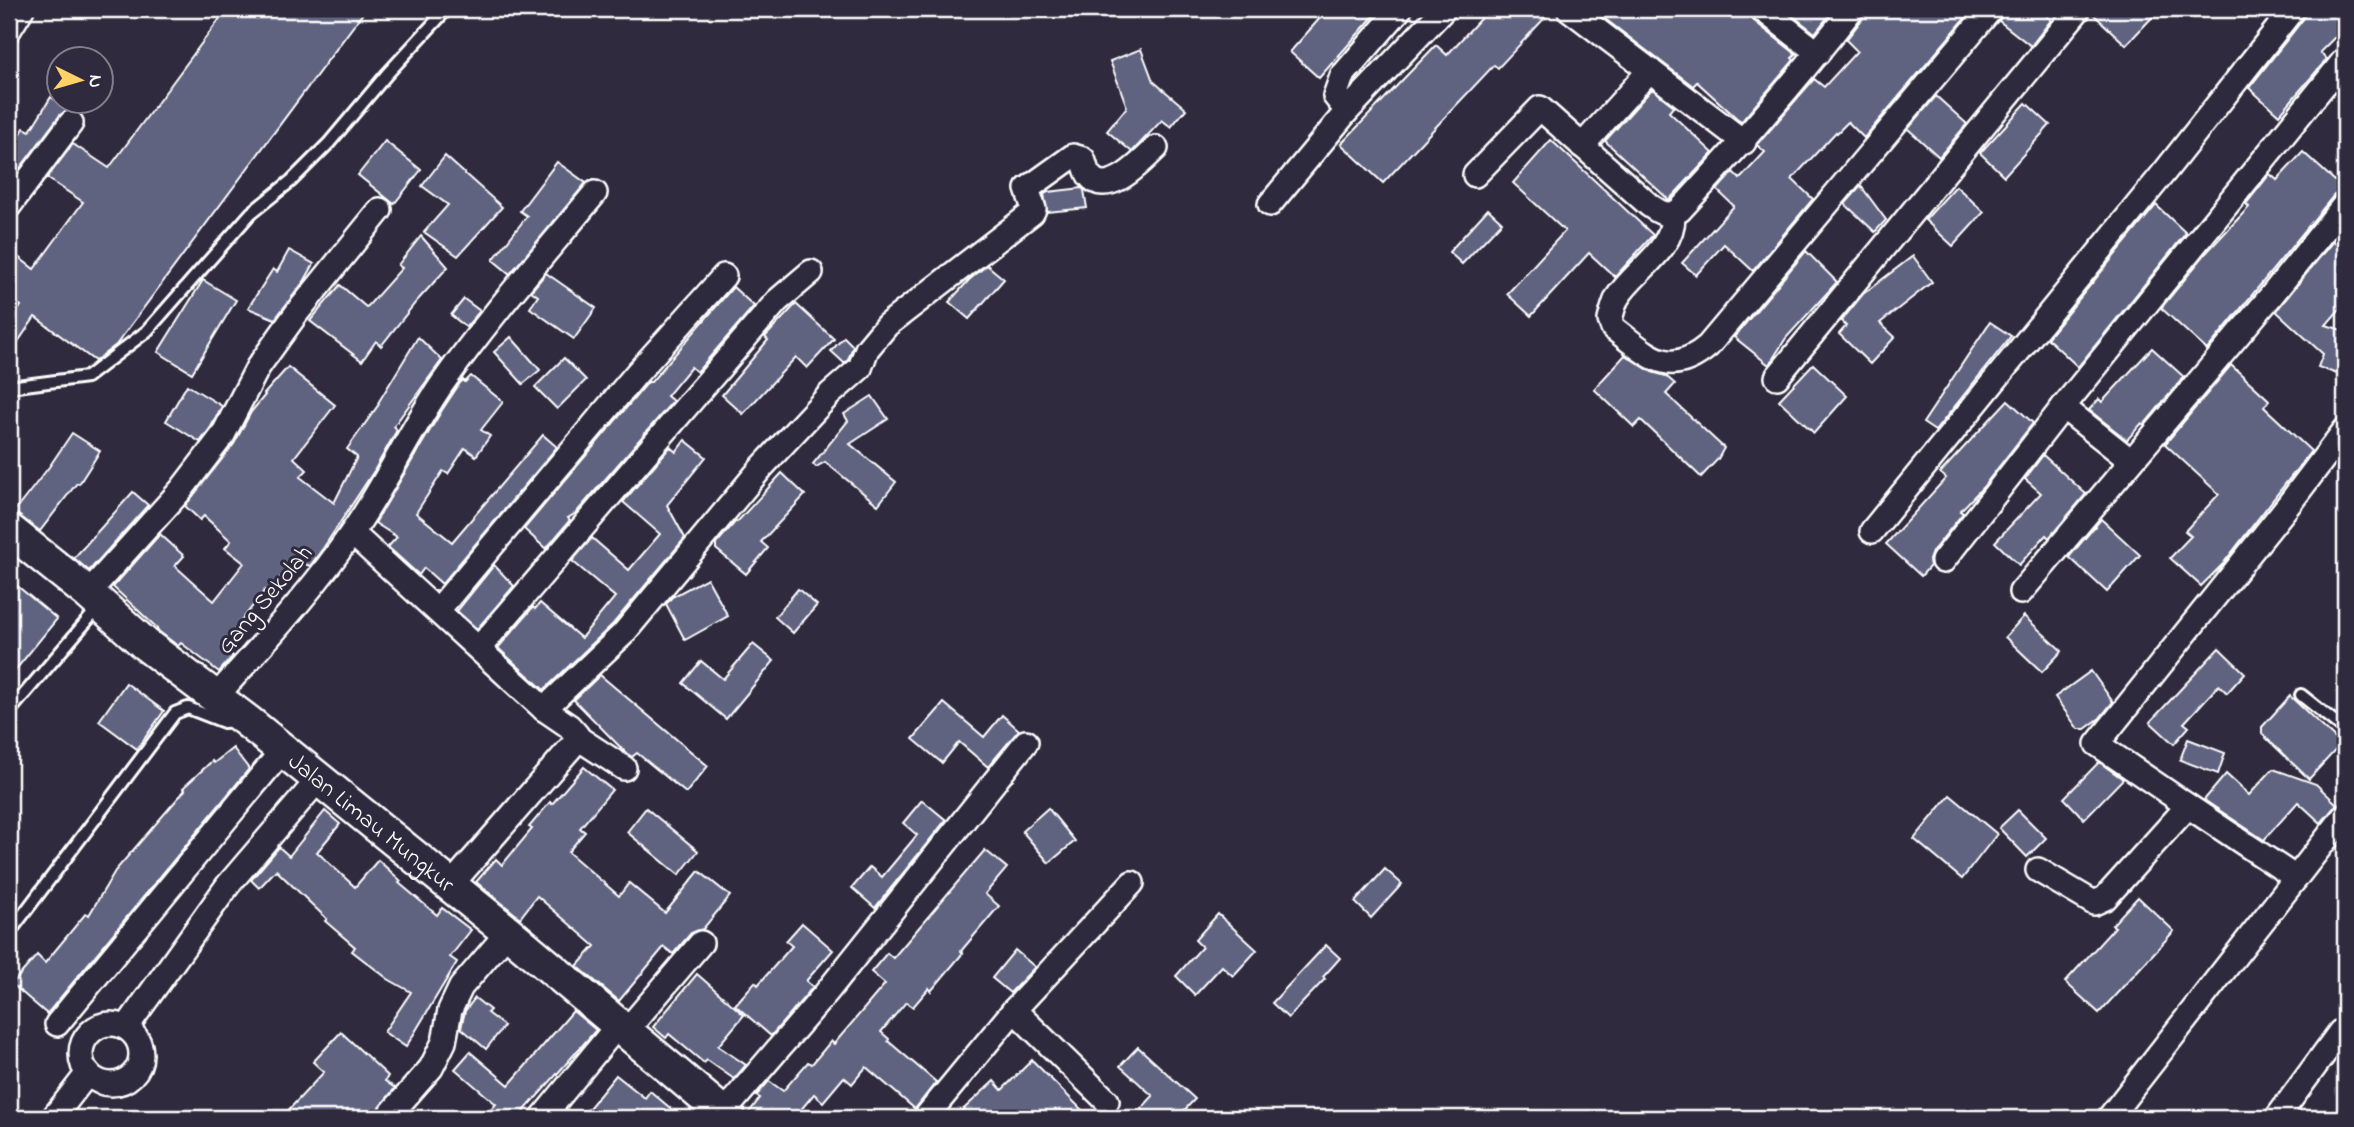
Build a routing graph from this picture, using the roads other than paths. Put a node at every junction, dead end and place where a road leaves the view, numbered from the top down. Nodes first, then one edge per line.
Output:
1 (22, 9) edge
2 (447, 9) edge
3 (1400, 9) edge
4 (1444, 9) edge
5 (1569, 9) edge
6 (1762, 9) edge
7 (1852, 9) edge
8 (1991, 9) edge
9 (2079, 9) edge
10 (2293, 9) edge
11 (9, 30) edge
12 (1818, 53) junction
13 (2345, 58) edge
14 (1650, 70) junction
15 (1346, 111) junction
16 (71, 122) dead end
17 (1744, 142) junction
18 (1582, 146) junction
19 (1156, 148) dead end
20 (1475, 175) dead end
21 (595, 193) dead end
22 (1270, 204) dead end
23 (2345, 204) edge
24 (9, 206) edge
25 (380, 210) dead end
26 (1672, 215) junction
27 (811, 272) dead end
28 (724, 275) dead end
29 (1777, 377) dead end
30 (9, 387) edge
31 (2063, 407) junction
32 (2345, 429) edge
33 (2131, 461) junction
34 (1872, 531) dead end
35 (352, 533) junction
36 (10, 534) edge
37 (1943, 561) dead end
38 (2021, 592) dead end
39 (94, 599) junction
40 (438, 610) junction
41 (479, 648) junction
42 (2301, 695) dead end
43 (215, 698) junction
44 (544, 709) junction
45 (9, 712) edge
46 (247, 720) junction
47 (2345, 730) edge
48 (578, 738) junction
49 (1026, 742) dead end
50 (282, 751) junction
51 (624, 768) dead end
52 (318, 780) junction
53 (2188, 806) junction
54 (2345, 815) edge
55 (2038, 870) dead end
56 (2296, 878) junction
57 (1132, 883) dead end
58 (450, 886) junction
59 (13, 928) dead end
60 (508, 932) junction
61 (701, 943) dead end
62 (1014, 1010) junction
63 (57, 1024) dead end
64 (127, 1028) junction
65 (622, 1028) junction
66 (2345, 1037) edge
67 (88, 1073) junction
68 (1107, 1101) dead end
69 (2283, 1116) edge
70 (727, 1117) edge
71 (53, 1118) edge
72 (387, 1118) edge
73 (542, 1118) edge
74 (925, 1118) edge
75 (2109, 1118) edge

1 - 11 street
2 - 30 lane
3 - 15 street
4 - 15 street
5 - 14 street
6 - 12 street
7 - 12 street
8 - 26 street
9 - 29 street
10 - 34 street
12 - 17 street
13 - 31 street
14 - 17 street
14 - 18 street
15 - 22 street
16 - 24 street
17 - 26 street
18 - 20 street
18 - 26 street
19 - 44 street
21 - 35 street, Gang Sekolah
23 - 33 street
25 - 39 street
27 - 41 street
28 - 40 street
31 - 33 street
31 - 37 street
32 - 53 street
33 - 38 street
35 - 40 street
35 - 43 street, Gang Sekolah
36 - 39 street, Jalan Limau Mungkur
39 - 43 street, Jalan Limau Mungkur
39 - 45 lane
40 - 41 street
41 - 44 street
42 - 47 lane
43 - 46 street, Jalan Limau Mungkur
44 - 48 street
46 - 50 street, Jalan Limau Mungkur
46 - 59 lane
48 - 51 street
48 - 58 street
49 - 70 street
50 - 52 street, Jalan Limau Mungkur
50 - 63 street
52 - 58 street, Jalan Limau Mungkur
52 - 64 street
53 - 55 street
53 - 56 street
54 - 56 street
56 - 75 street
57 - 62 street
58 - 60 street, Jalan Limau Mungkur
60 - 65 street, Jalan Limau Mungkur
60 - 72 street
61 - 65 street
62 - 68 street
62 - 74 street
64 - 67 street
64 - 67 street
65 - 70 street, Jalan Limau Mungkur
65 - 73 street
66 - 69 street
67 - 71 street

